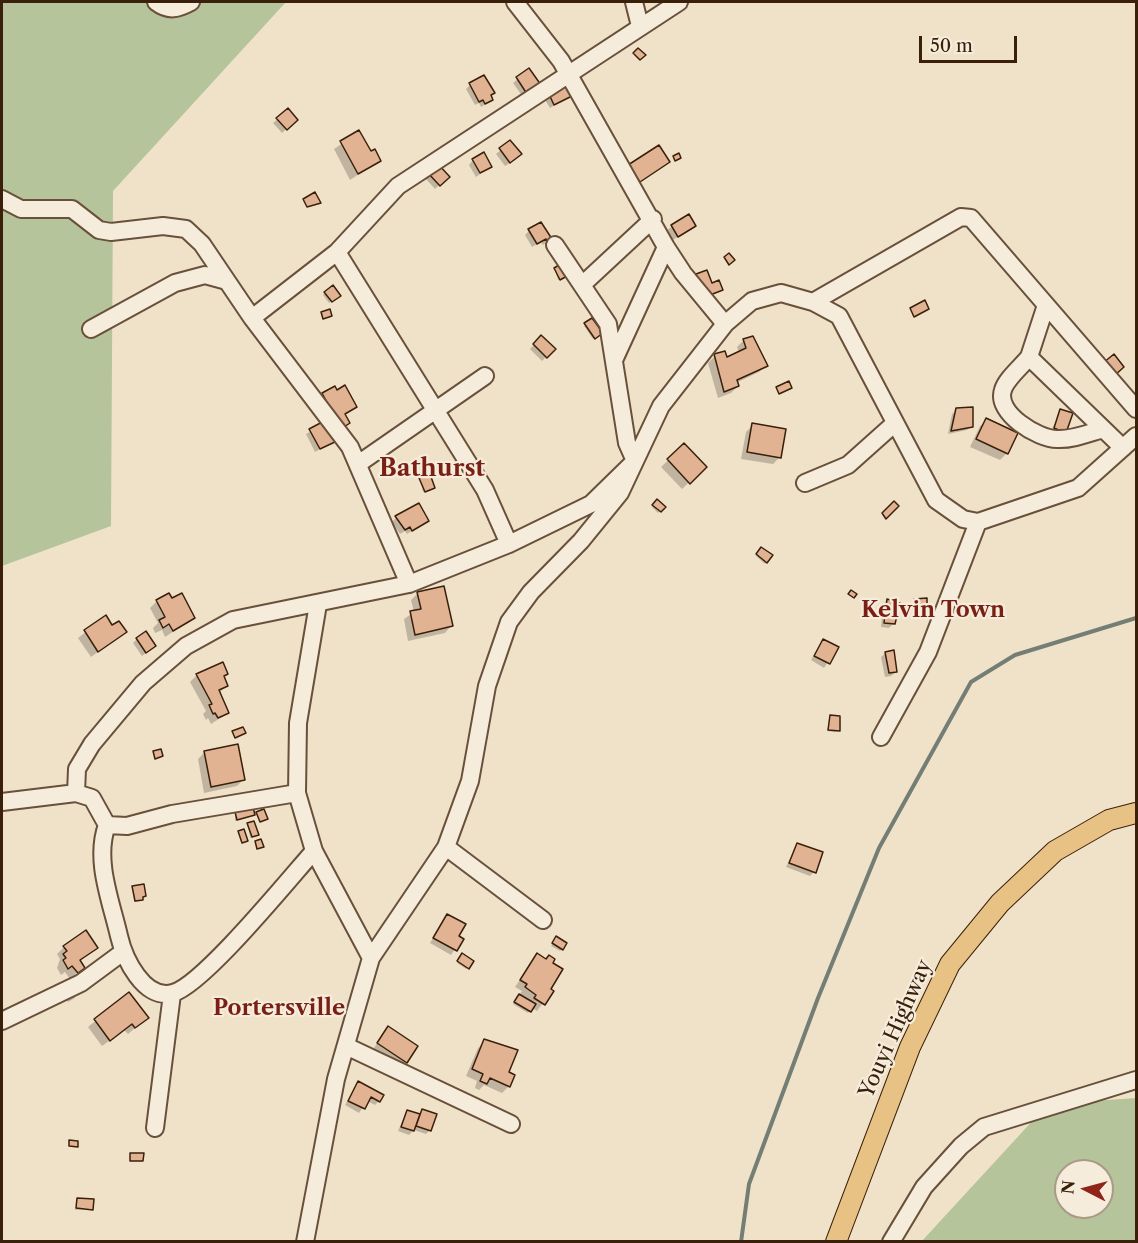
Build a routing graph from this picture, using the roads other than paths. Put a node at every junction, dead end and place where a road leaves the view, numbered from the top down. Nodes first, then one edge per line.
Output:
1 (156, 2) edge
2 (191, 2) edge
3 (515, 2) edge
4 (634, 2) edge
5 (679, 2) edge
6 (640, 26) junction
7 (569, 76) junction
8 (2, 200) edge
9 (652, 219) junction
10 (555, 245) dead end
11 (666, 247) junction
12 (337, 252) junction
13 (227, 281) junction
14 (582, 285) junction
15 (813, 302) junction
16 (1046, 304) junction
17 (252, 318) junction
18 (725, 324) junction
19 (91, 328) dead end
20 (1029, 357) junction
21 (615, 358) junction
22 (485, 376) dead end
23 (1137, 409) edge
24 (436, 410) junction
25 (895, 423) junction
26 (1103, 429) junction
27 (1137, 436) edge
28 (1122, 448) junction
29 (635, 461) junction
30 (358, 464) junction
31 (805, 483) dead end
32 (978, 522) junction
33 (509, 544) junction
34 (409, 584) junction
35 (318, 603) junction
36 (882, 737) dead end
37 (76, 793) junction
38 (297, 793) junction
39 (2, 802) edge
40 (1137, 813) edge
41 (107, 825) junction
42 (446, 847) junction
43 (314, 851) junction
44 (543, 920) dead end
45 (123, 952) junction
46 (371, 958) junction
47 (172, 994) junction
48 (2, 1021) edge
49 (346, 1046) junction
50 (1137, 1080) edge
51 (511, 1124) dead end
52 (155, 1128) dead end
53 (305, 1242) edge
54 (836, 1242) edge
55 (891, 1242) edge

1 - 2 street
3 - 7 street
4 - 6 street
5 - 6 street
6 - 7 street
7 - 9 street
7 - 12 street
8 - 13 street
9 - 11 street
9 - 14 street
10 - 14 street
11 - 18 street
11 - 21 street
12 - 17 street
12 - 24 street
13 - 17 street
13 - 19 street
14 - 21 street
15 - 16 street
15 - 18 street
15 - 25 street
16 - 20 street
16 - 23 street
17 - 30 street
18 - 29 street
20 - 26 street
20 - 26 street
21 - 29 street
22 - 24 street
24 - 30 street
24 - 33 street
25 - 31 street
25 - 32 street
26 - 28 street
27 - 28 street
28 - 32 street
29 - 33 street
29 - 42 street
30 - 34 street
32 - 36 street
33 - 34 street
34 - 35 street
35 - 37 street
35 - 38 street
37 - 39 street
37 - 41 street
38 - 41 street
38 - 43 street
40 - 54 main road, Youyi Highway
41 - 45 street
42 - 44 street
42 - 46 street
43 - 46 street
43 - 47 street
45 - 47 street
45 - 48 street
46 - 49 street
47 - 52 street
49 - 51 street
49 - 53 street
50 - 55 street

